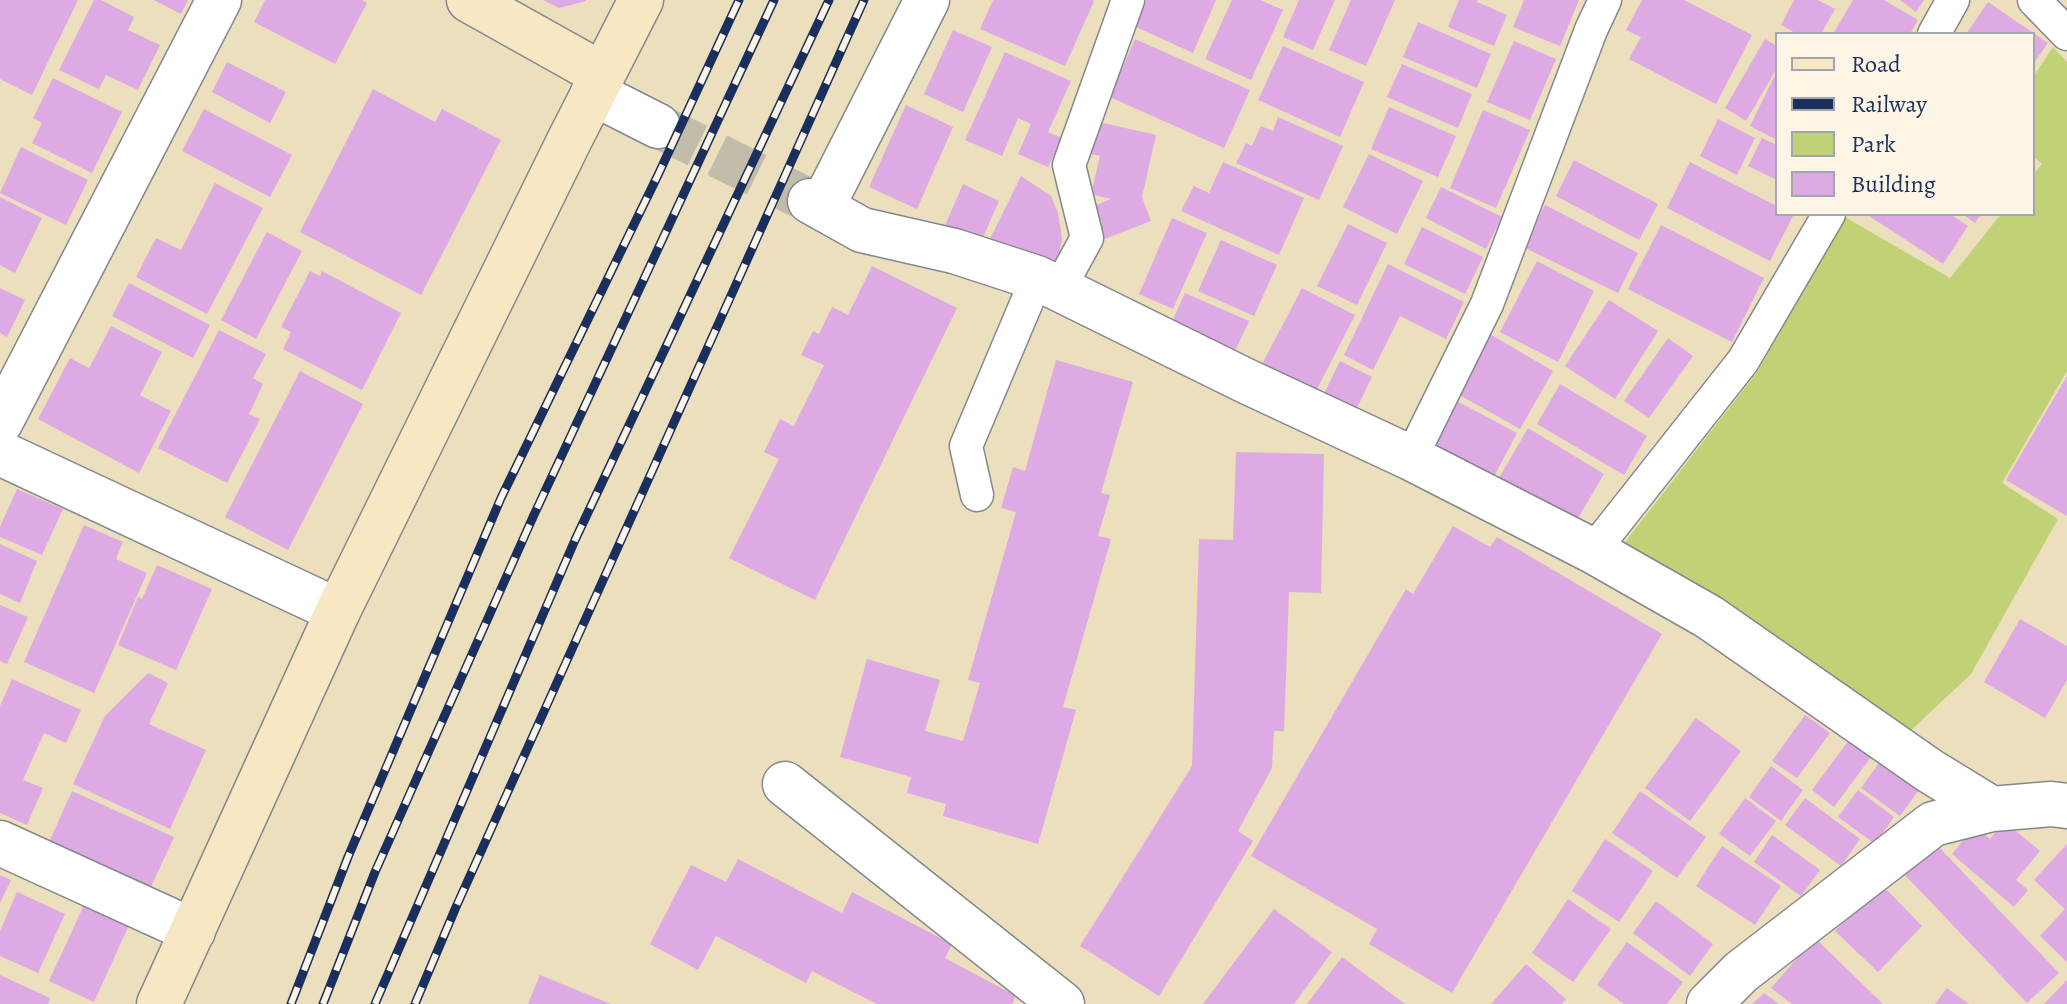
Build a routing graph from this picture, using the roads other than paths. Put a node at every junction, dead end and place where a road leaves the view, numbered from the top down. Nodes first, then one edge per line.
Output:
1 (219, 0) edge
2 (469, 0) edge
3 (641, 0) edge
4 (927, 0) edge
5 (1128, 0) edge
6 (1605, 0) edge
7 (1953, 0) edge
8 (2034, 0) edge
9 (1935, 32) edge
10 (2067, 34) edge
11 (598, 84) junction
12 (658, 126) tunnel mouth
13 (1828, 216) edge
14 (1048, 283) junction
15 (0, 423) edge
16 (0, 453) edge
17 (1411, 458) junction
18 (977, 495) dead end
19 (1593, 551) junction
20 (338, 611) junction
21 (785, 784) dead end
22 (2067, 806) edge
23 (1992, 809) junction
24 (0, 843) edge
25 (193, 931) junction
26 (159, 1004) edge
27 (1062, 1004) edge
28 (1709, 1004) edge

1 - 15 street
2 - 11 street
3 - 11 street
4 - 14 street
5 - 14 lane
6 - 17 lane
7 - 9 lane
8 - 10 lane
11 - 12 street
11 - 20 street
13 - 19 lane
14 - 17 street
14 - 18 lane
16 - 20 street
17 - 19 street
19 - 23 street
20 - 25 street
21 - 27 street
22 - 23 street
23 - 28 street
24 - 25 street
25 - 26 street

